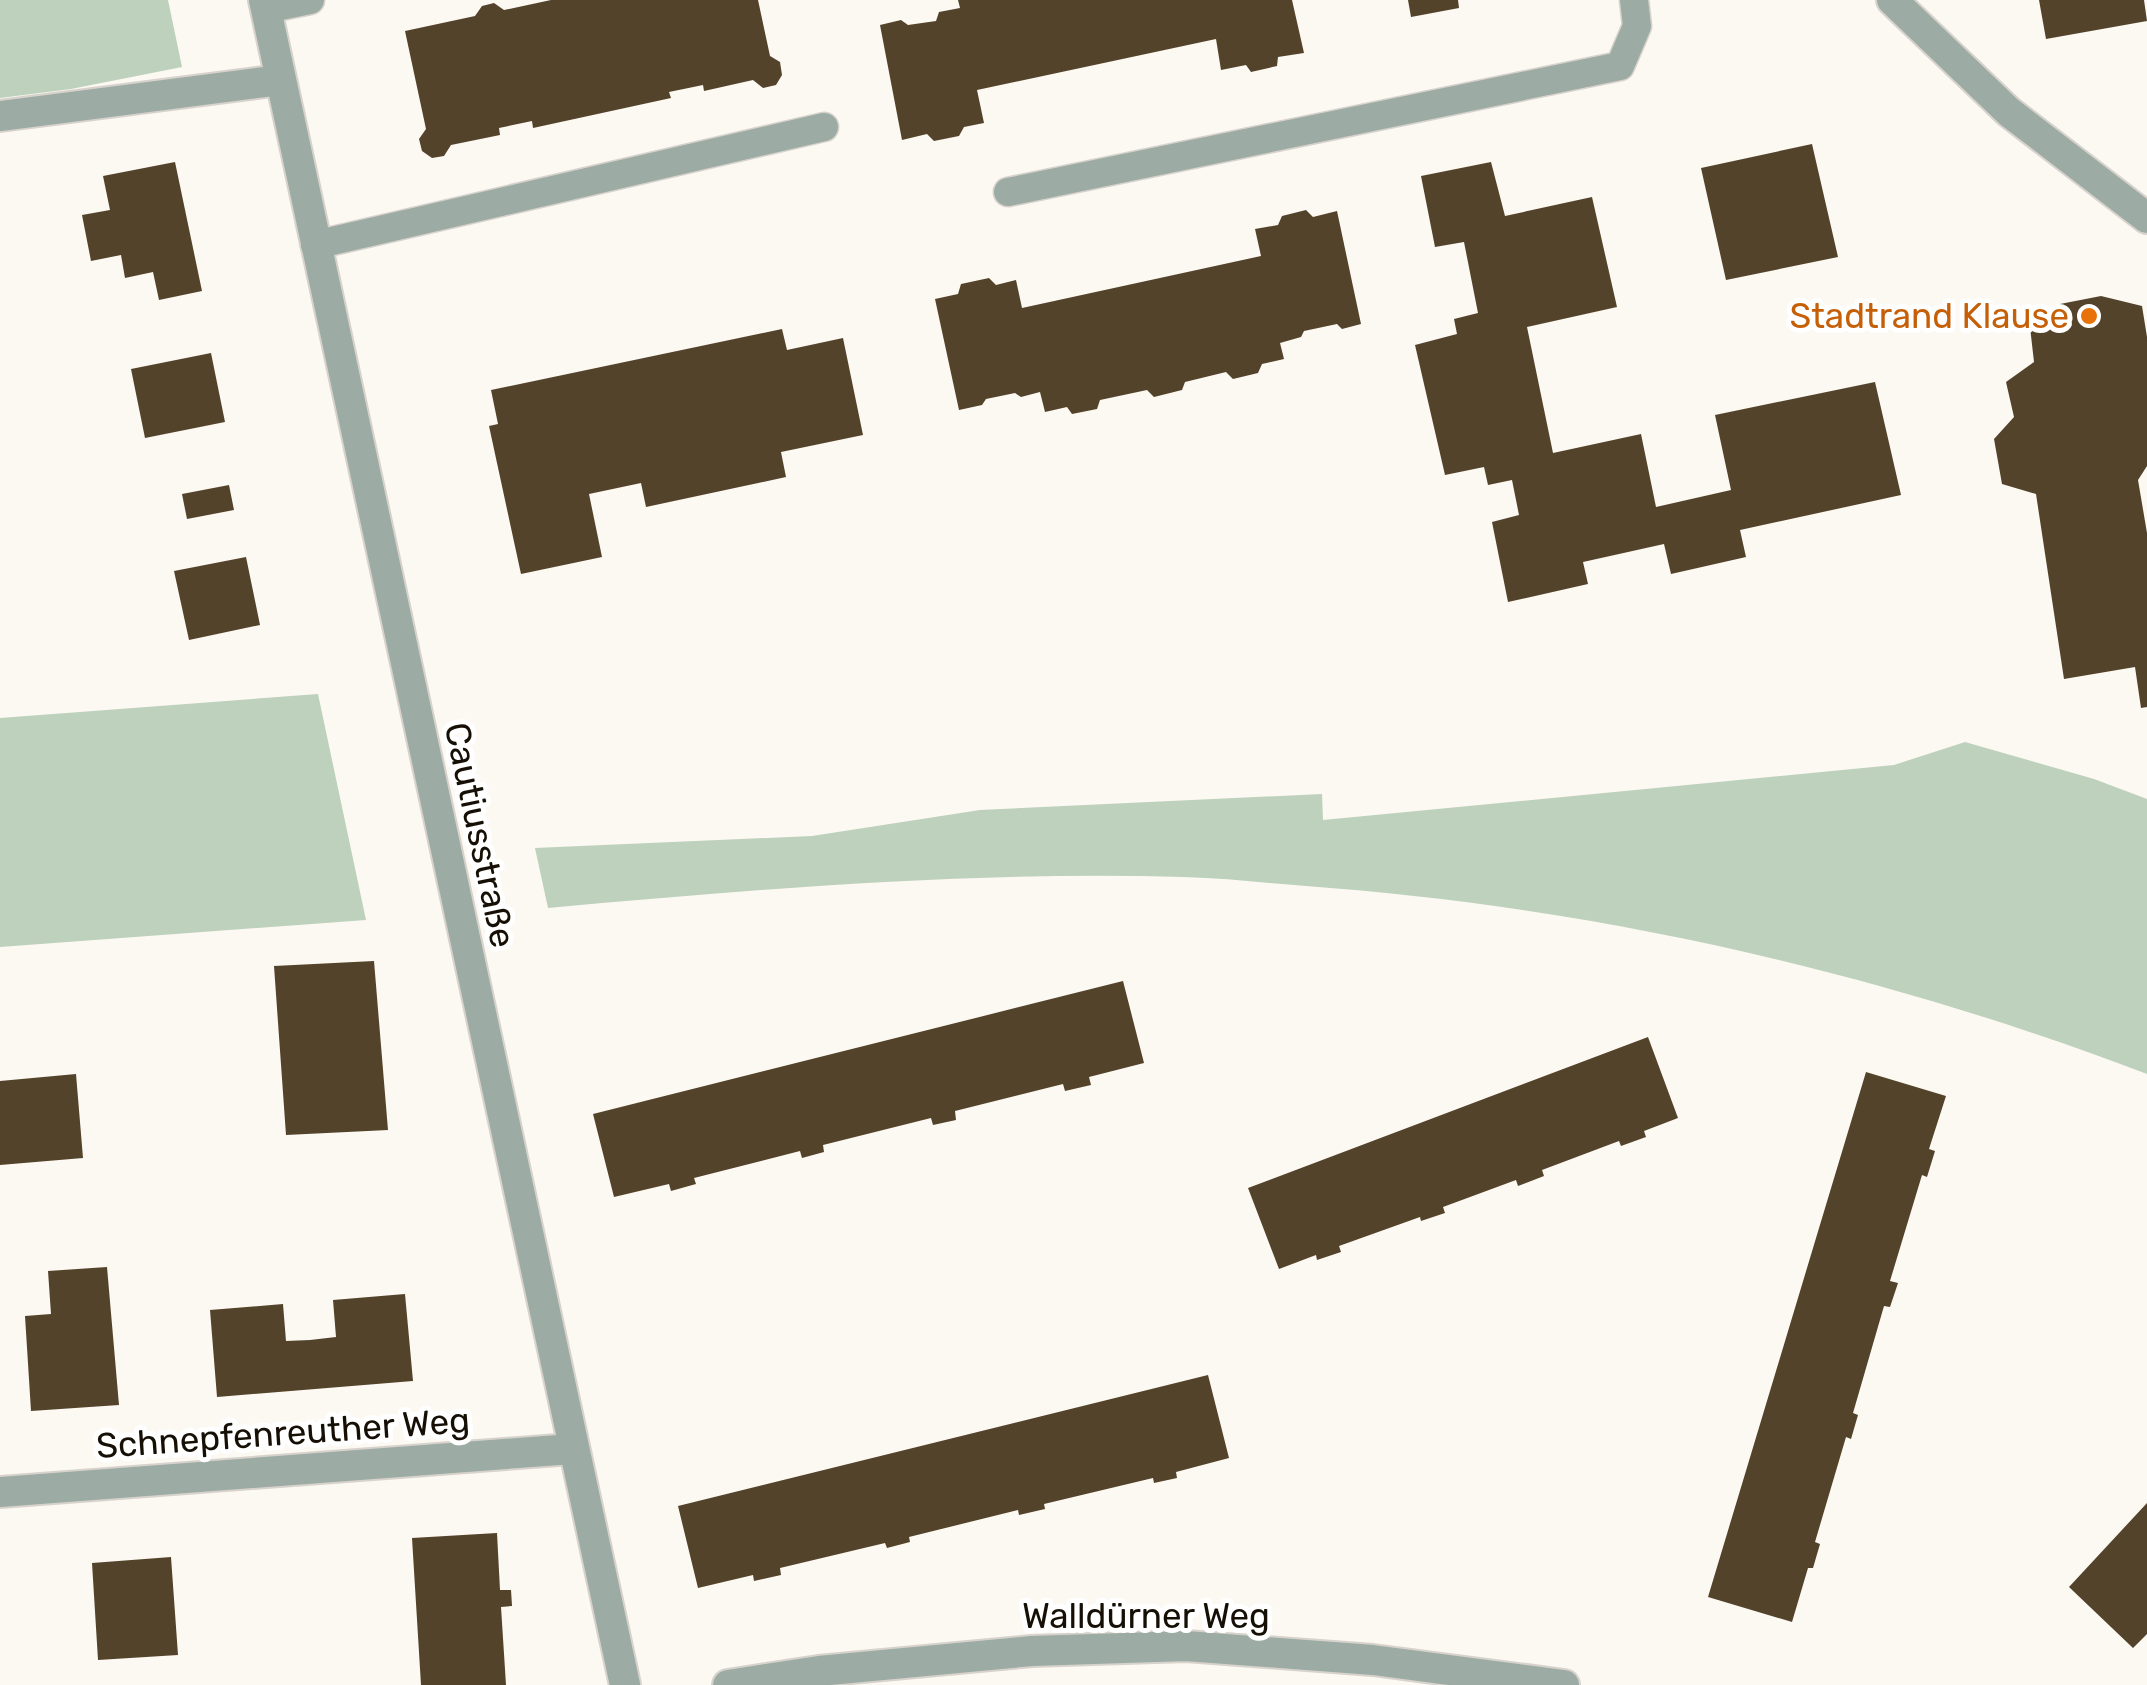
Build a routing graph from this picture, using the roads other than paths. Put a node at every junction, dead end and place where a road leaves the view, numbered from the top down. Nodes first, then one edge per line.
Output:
1 (310, 0) edge
2 (1634, 0) edge
3 (1892, 0) edge
4 (265, 5) edge
5 (280, 80) junction
6 (0, 116) edge
7 (824, 127) dead end
8 (1008, 192) dead end
9 (2147, 218) edge
10 (315, 245) junction
11 (572, 1448) junction
12 (0, 1492) edge
13 (625, 1685) edge
14 (728, 1685) edge
15 (1564, 1685) edge

1 - 4 lane
2 - 8 lane
3 - 9 street
4 - 5 street, Cautiusstraße
5 - 6 street
5 - 10 street, Cautiusstraße
7 - 10 lane
10 - 11 street, Cautiusstraße
11 - 12 street, Schnepfenreuther Weg
11 - 13 street, Cautiusstraße
14 - 15 street, Walldürner Weg

